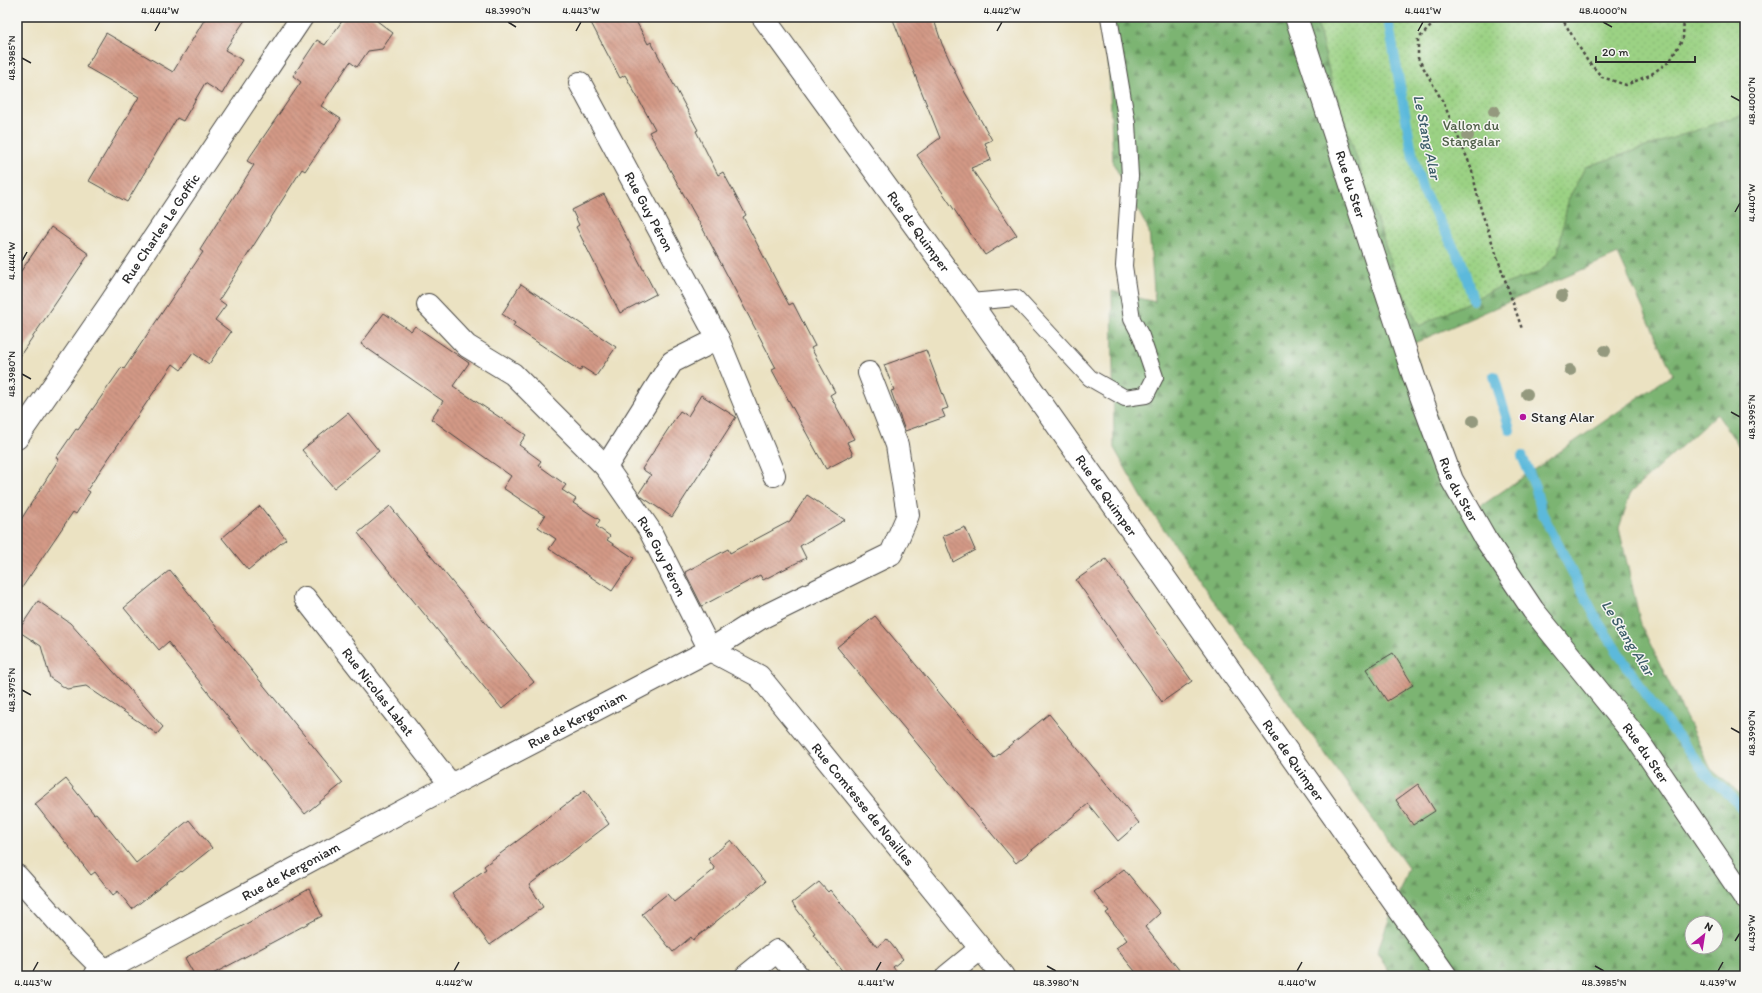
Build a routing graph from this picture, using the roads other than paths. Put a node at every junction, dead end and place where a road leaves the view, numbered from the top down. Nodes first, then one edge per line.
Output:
1 (302, 17) edge
2 (763, 17) edge
3 (1109, 17) edge
4 (1296, 17) edge
5 (580, 83) dead end
6 (970, 302) junction
7 (428, 305) dead end
8 (718, 339) junction
9 (869, 373) dead end
10 (17, 438) edge
11 (606, 467) junction
12 (774, 475) dead end
13 (306, 598) dead end
14 (710, 650) junction
15 (451, 785) junction
16 (17, 876) edge
17 (1745, 898) edge
18 (980, 949) junction
19 (103, 974) edge
20 (746, 976) edge
21 (798, 976) edge
22 (947, 976) edge
23 (1003, 976) edge
24 (1446, 976) edge

1 - 10 street, Rue Charles Le Goffic
2 - 6 street, Rue de Quimper
3 - 6 lane
4 - 17 street, Rue du Ster
5 - 8 street, Rue Guy Péron
6 - 24 street, Rue de Quimper
7 - 11 street, Rue Guy Péron
8 - 11 street
8 - 12 street, Rue Guy Péron
9 - 14 street, Rue de Kergoniam
11 - 14 street, Rue Guy Péron
13 - 15 street, Rue Nicolas Labat
14 - 15 street, Rue de Kergoniam
14 - 18 street, Rue Comtesse de Noailles
15 - 19 street, Rue de Kergoniam
16 - 19 street
18 - 22 street
18 - 23 street, Rue Comtesse de Noailles
20 - 21 street

